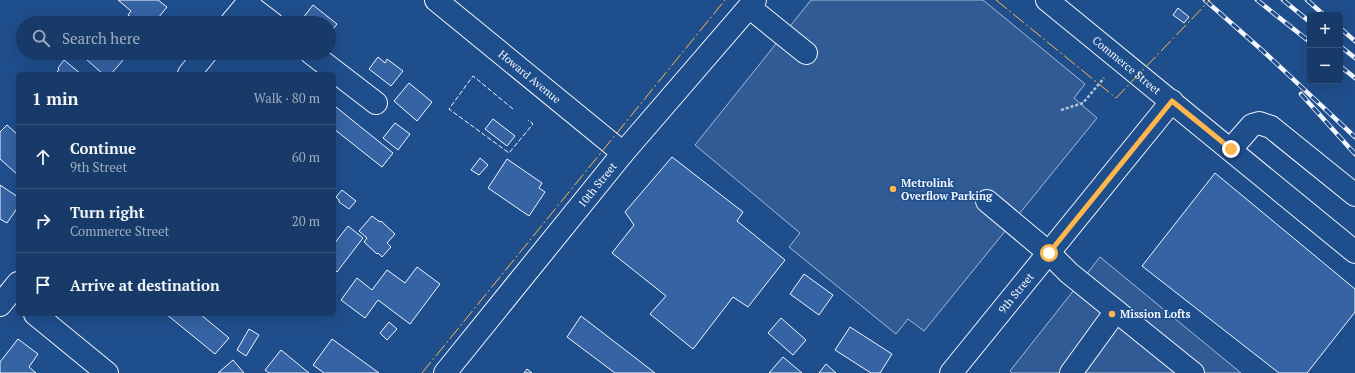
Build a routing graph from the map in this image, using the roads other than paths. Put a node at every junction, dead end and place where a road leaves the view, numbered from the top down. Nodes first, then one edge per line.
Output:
1 (436, 0) edge
2 (1047, 0) edge
3 (248, 2) edge
4 (752, 4) edge
5 (237, 16) edge
6 (264, 16) edge
7 (806, 53) dead end
8 (200, 60) edge
9 (320, 60) edge
10 (191, 72) edge
11 (336, 72) edge
12 (336, 72) edge
13 (1172, 101) junction
14 (376, 103) dead end
15 (1231, 149) junction
16 (623, 153) junction
17 (1355, 195) edge
18 (987, 201) dead end
19 (1355, 252) edge
20 (1049, 253) junction
21 (1116, 311) junction
22 (37, 316) edge
23 (107, 373) edge
24 (445, 373) edge
25 (950, 373) edge
26 (1071, 373) edge
27 (1193, 373) edge

1 - 16 street, Howard Avenue
2 - 13 street, Commerce Street
3 - 5 street
3 - 6 street
4 - 7 street
4 - 16 street, 10th Street
8 - 10 street
9 - 11 street
12 - 14 street
13 - 15 street, Commerce Street
13 - 20 street, 9th Street
15 - 17 street
15 - 19 street, Commerce Street
16 - 24 street, 10th Street
18 - 20 street
20 - 21 street
20 - 25 street, 9th Street
21 - 26 street
21 - 27 street
22 - 23 street

